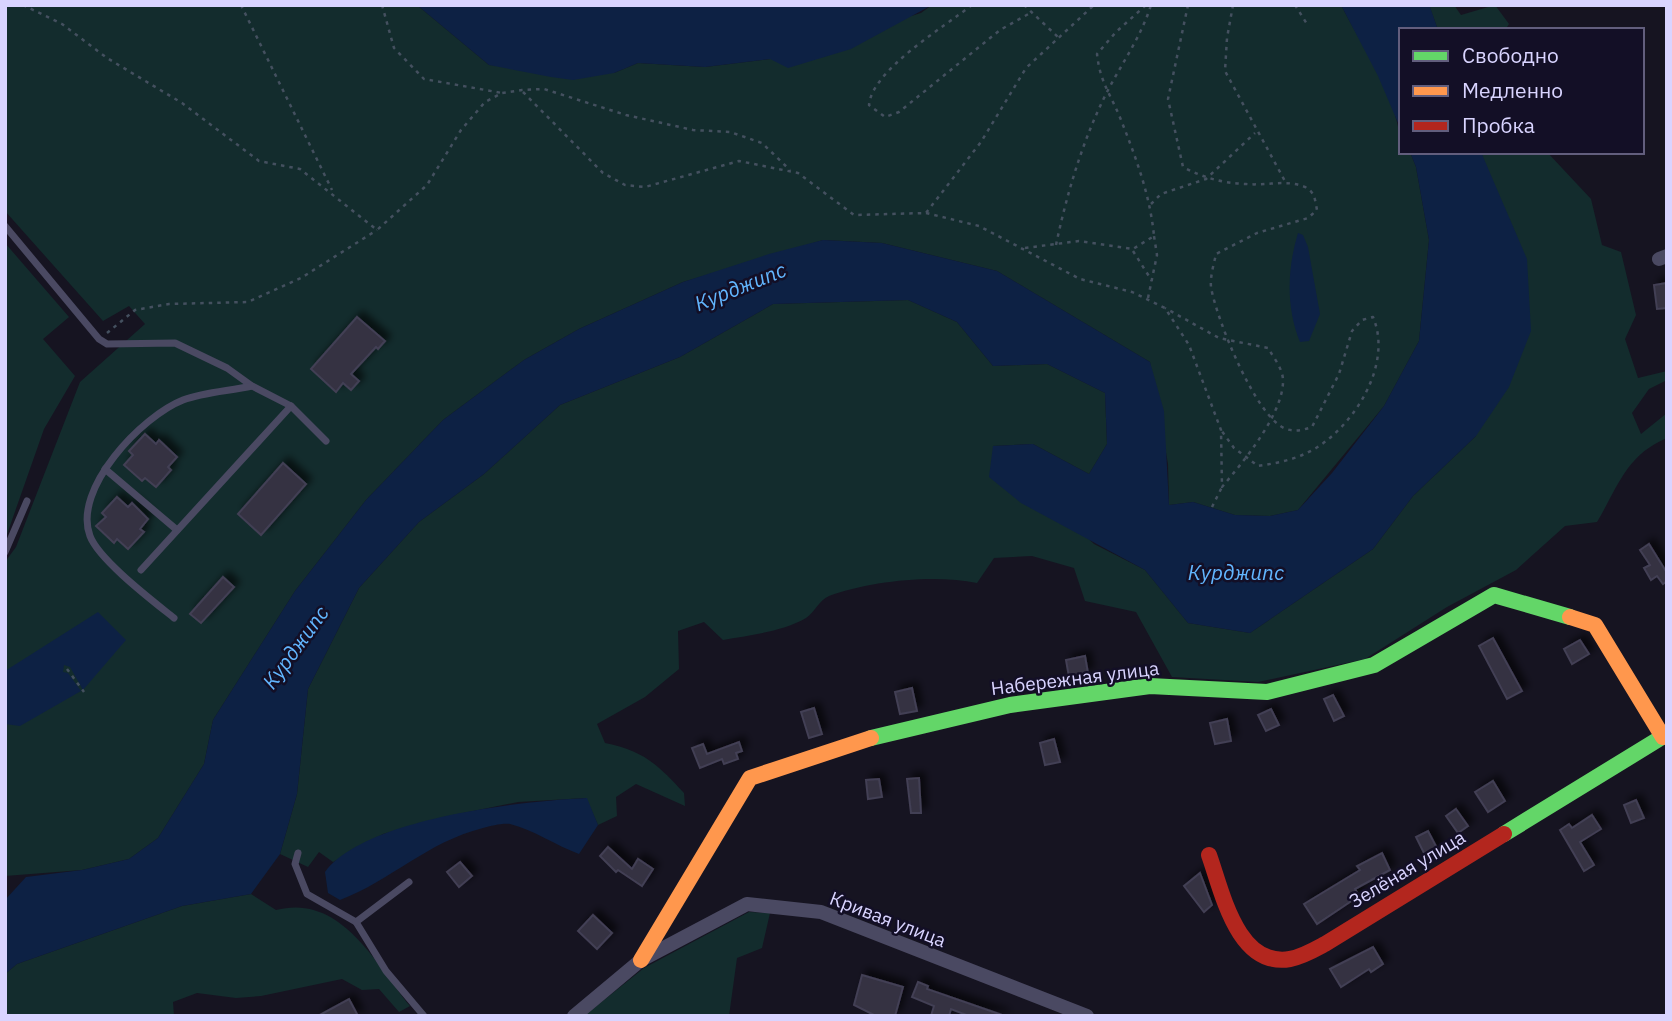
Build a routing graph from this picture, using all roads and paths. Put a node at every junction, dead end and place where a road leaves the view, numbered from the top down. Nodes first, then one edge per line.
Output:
1 (23, 5) edge
2 (241, 5) edge
3 (382, 5) edge
4 (972, 5) edge
5 (1024, 5) edge
6 (1094, 5) edge
7 (1149, 5) edge
8 (1188, 5) edge
9 (1233, 5) edge
10 (1295, 5) edge
11 (1032, 12) junction
12 (1307, 24) dead end
13 (1059, 38) junction
14 (522, 90) junction
15 (1107, 92) junction
16 (502, 93) junction
17 (1256, 132) junction
18 (790, 170) junction
19 (1206, 180) junction
20 (1286, 183) junction
21 (333, 192) junction
22 (1151, 204) junction
23 (926, 213) junction
24 (5, 226) edge
25 (377, 230) junction
26 (1154, 236) junction
27 (1055, 246) junction
28 (1023, 248) junction
29 (1133, 249) junction
30 (1152, 281) junction
31 (1148, 300) junction
32 (1165, 308) junction
33 (99, 339) junction
34 (1227, 339) junction
35 (252, 386) junction
36 (291, 406) junction
37 (1270, 418) junction
38 (1221, 430) junction
39 (326, 441) dead end
40 (1245, 459) junction
41 (105, 469) junction
42 (1222, 487) junction
43 (27, 501) dead end
44 (1212, 507) dead end
45 (177, 530) junction
46 (5, 552) edge
47 (141, 570) dead end
48 (174, 618) dead end
49 (67, 669) dead end
50 (84, 692) dead end
51 (1665, 736) edge
52 (298, 853) dead end
53 (1209, 855) dead end
54 (410, 882) dead end
55 (356, 922) junction
56 (641, 960) junction
57 (424, 1016) edge
58 (574, 1016) edge
59 (1087, 1016) edge

1 - 21 path
2 - 21 path
3 - 16 path
4 - 11 path
5 - 11 path
6 - 13 path
7 - 15 path
7 - 15 path
8 - 19 path
9 - 17 path
10 - 12 path
11 - 13 path
13 - 23 path
14 - 16 path
14 - 18 path
14 - 18 path
15 - 22 path
15 - 27 path
16 - 25 path
17 - 19 path
17 - 20 path
18 - 23 path
19 - 20 path
19 - 22 path
20 - 34 path
21 - 25 path
22 - 26 path
23 - 28 path
24 - 33 lane
25 - 33 path
26 - 29 path
26 - 30 path
27 - 28 path
27 - 29 path
28 - 31 path
29 - 30 path
30 - 31 path
31 - 32 path
32 - 34 path
32 - 38 path
33 - 35 lane
34 - 37 path
34 - 37 path
35 - 36 lane
35 - 41 lane
36 - 39 lane
36 - 45 lane
37 - 40 path
37 - 40 path
38 - 40 path
38 - 42 path
40 - 42 path
41 - 45 lane
41 - 48 lane
42 - 44 path
43 - 46 lane
45 - 47 lane
49 - 50 path
51 - 53 street, Зелёная улица
51 - 56 street, Набережная улица
52 - 55 lane
54 - 55 lane
55 - 57 lane
56 - 58 street, Кривая улица
56 - 59 street, Кривая улица

